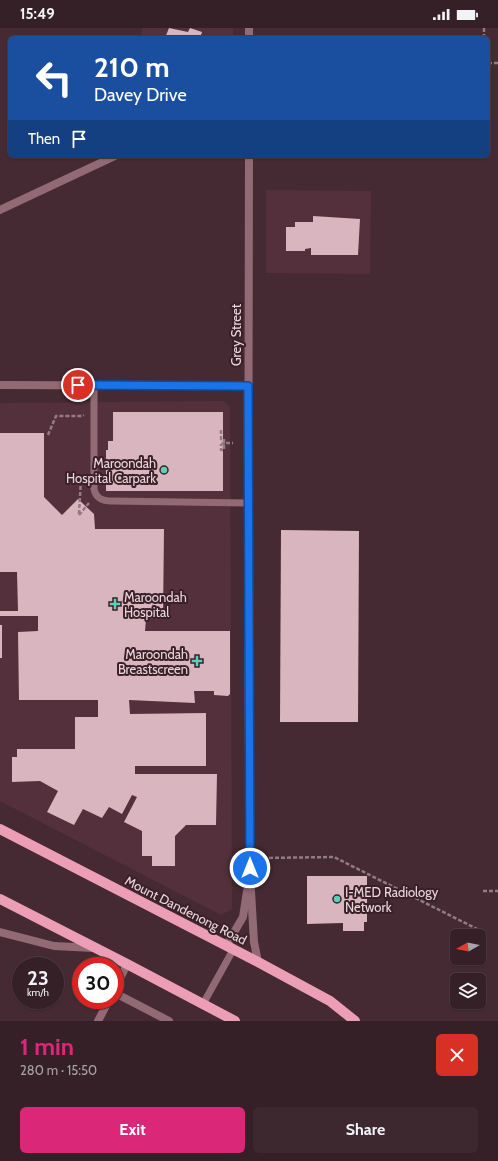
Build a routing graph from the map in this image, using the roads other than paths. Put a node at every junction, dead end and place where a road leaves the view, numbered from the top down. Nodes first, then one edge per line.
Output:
1 (111, 158) edge
2 (249, 158) edge
3 (0, 210) edge
4 (0, 385) edge
5 (94, 385) junction
6 (248, 386) junction
7 (248, 503) junction
8 (0, 829) edge
9 (250, 874) junction
10 (0, 899) edge
11 (0, 932) edge
12 (94, 948) junction
13 (230, 948) junction
14 (258, 962) junction
15 (127, 964) junction
16 (124, 970) edge
17 (124, 998) edge
18 (203, 1004) junction
19 (104, 1009) edge
20 (98, 1021) edge
21 (169, 1021) edge
22 (235, 1021) edge
23 (355, 1021) edge

1 - 3 street
2 - 6 street, Grey Street
4 - 5 street
5 - 6 street
5 - 7 lane
6 - 7 street, Grey Street
7 - 9 street, Grey Street
8 - 13 main road, Mount Dandenong Road
9 - 13 street, Grey Street
9 - 14 street, Grey Street
10 - 12 main road
11 - 12 street
12 - 15 main road
13 - 14 main road, Mount Dandenong Road
13 - 18 lane
14 - 23 main road, Mount Dandenong Road
15 - 16 street
15 - 18 main road
17 - 21 street
18 - 22 main road
19 - 20 street

